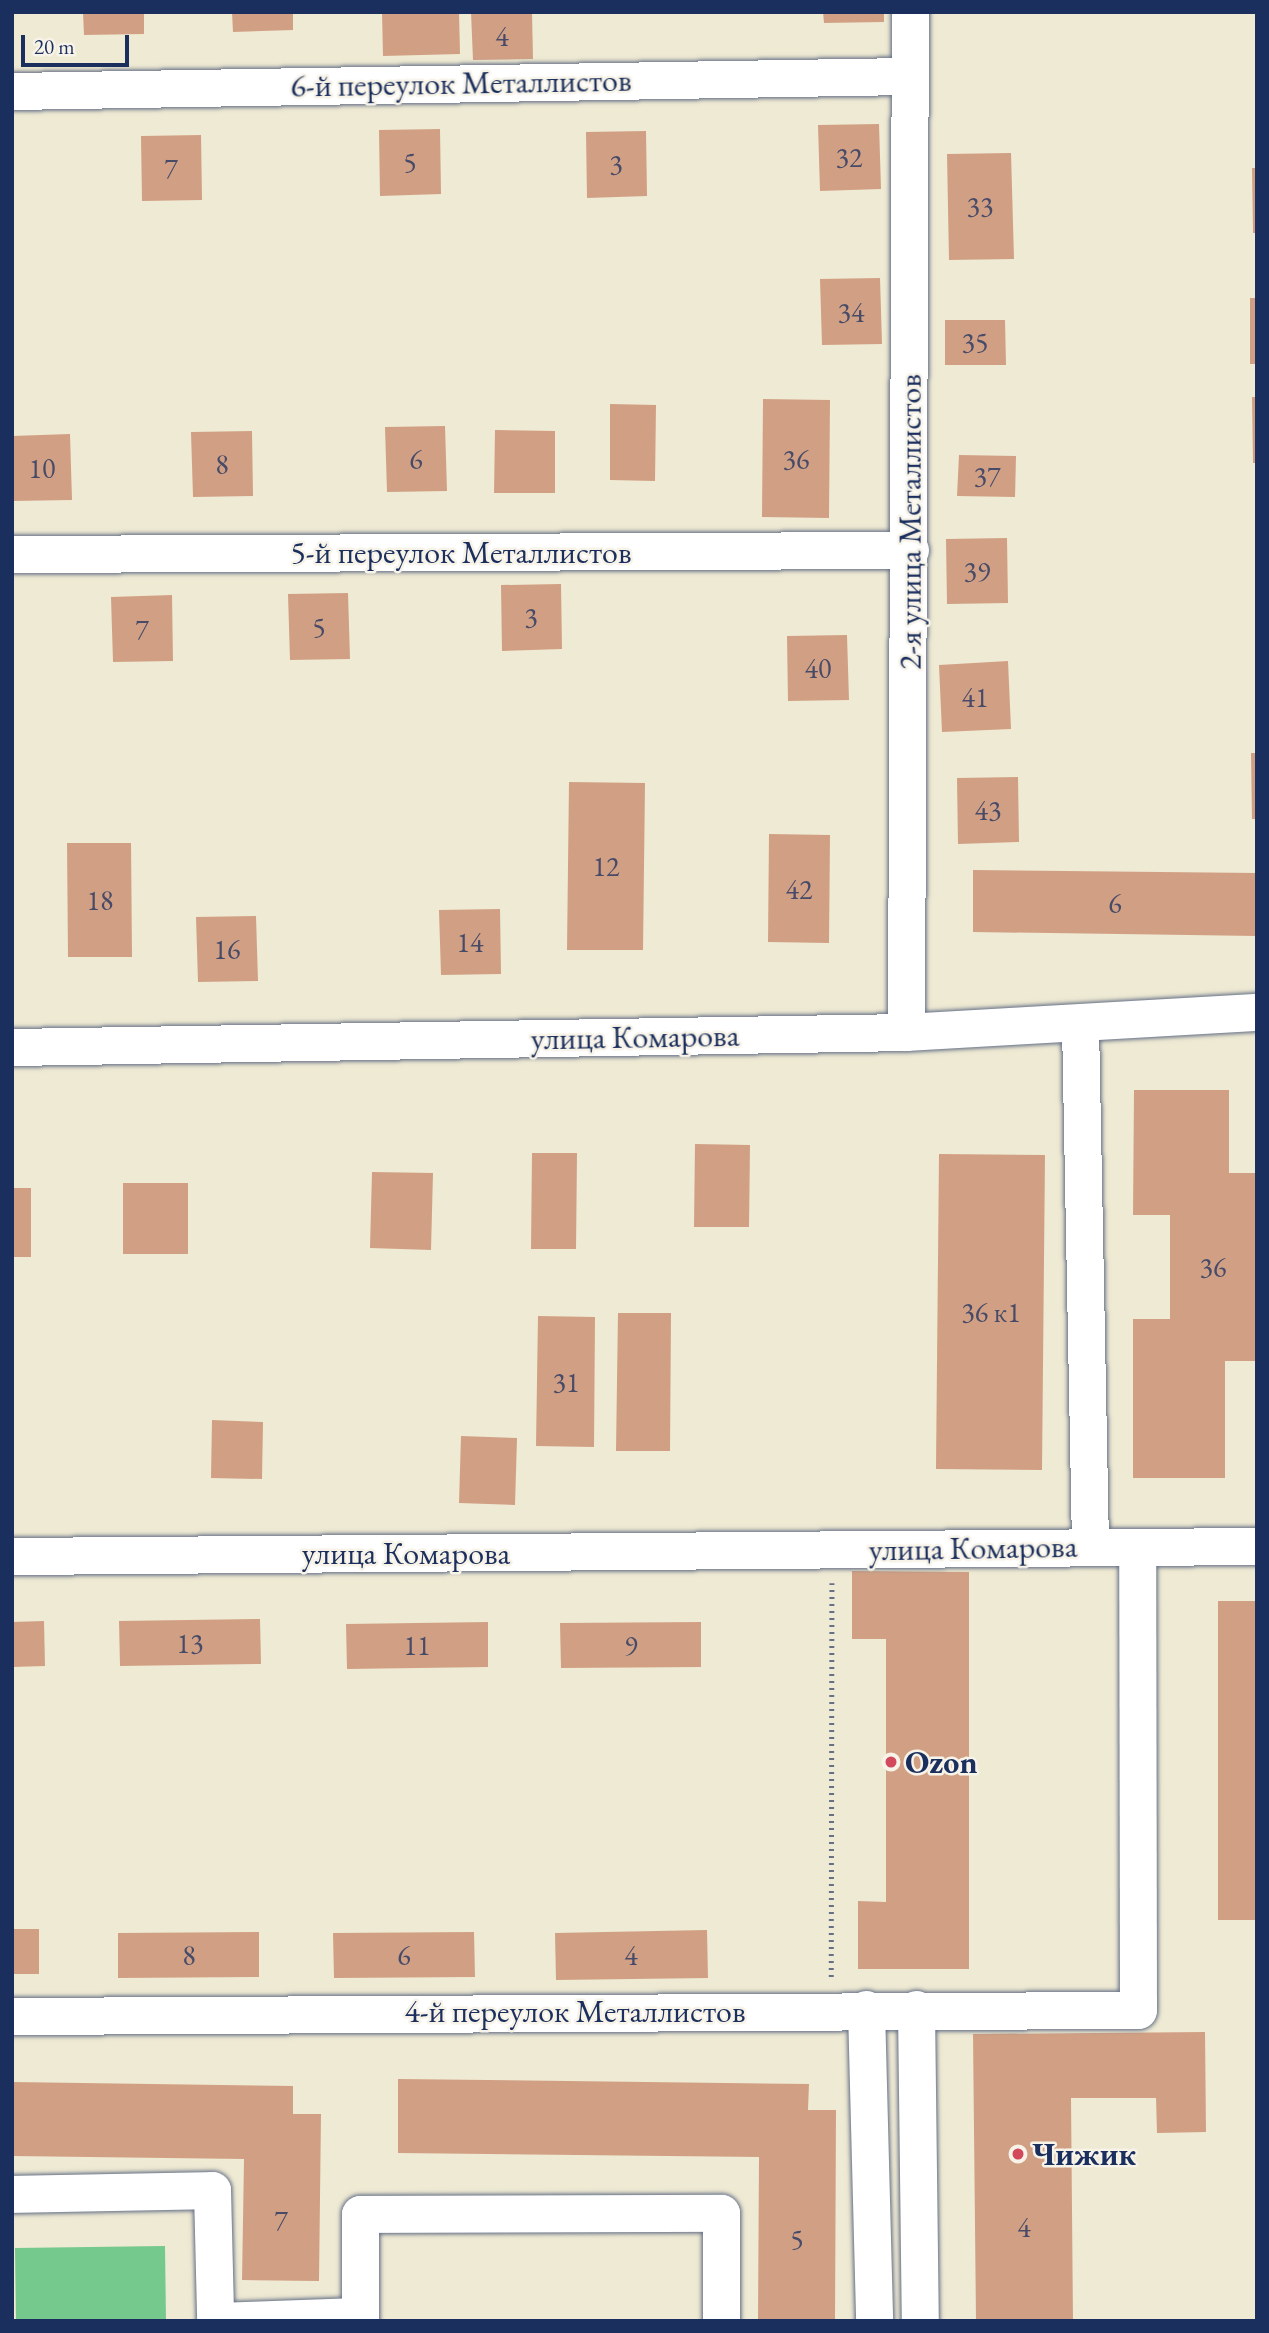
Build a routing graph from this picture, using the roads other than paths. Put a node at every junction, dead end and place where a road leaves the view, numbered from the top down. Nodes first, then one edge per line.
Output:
1 (910, 12) edge
2 (910, 76) junction
3 (12, 91) edge
4 (911, 550) junction
5 (12, 554) edge
6 (1257, 1012) edge
7 (1080, 1024) junction
8 (906, 1032) junction
9 (12, 1047) edge
10 (1137, 1546) junction
11 (1257, 1546) edge
12 (1090, 1547) junction
13 (12, 1556) edge
14 (916, 2009) junction
15 (849, 2010) junction
16 (12, 2016) edge
17 (12, 2194) edge
18 (215, 2318) edge
19 (360, 2319) edge
20 (721, 2321) edge
21 (874, 2321) edge
22 (920, 2321) edge

1 - 2 street, 2-я улица Металлистов
2 - 3 street, 6-й переулок Металлистов
2 - 4 street, 2-я улица Металлистов
4 - 5 street, 5-й переулок Металлистов
4 - 8 street, 2-я улица Металлистов
6 - 7 street, улица Комарова
7 - 8 street, улица Комарова
7 - 12 street
8 - 9 street, улица Комарова
10 - 11 street, улица Комарова
10 - 12 street, улица Комарова
10 - 14 street, 4-й переулок Металлистов
12 - 13 street, улица Комарова
14 - 15 street, 4-й переулок Металлистов
14 - 22 street
15 - 16 street, 4-й переулок Металлистов
15 - 21 street
17 - 18 street
18 - 19 street
19 - 20 street

